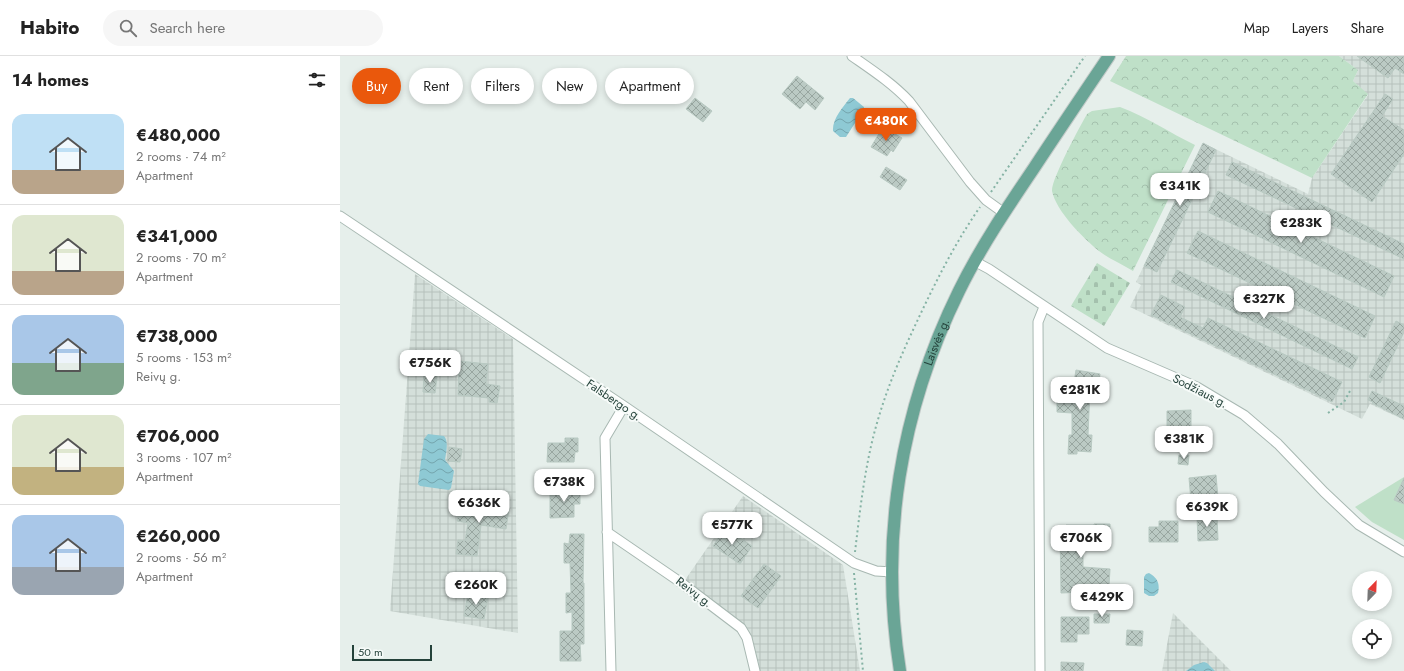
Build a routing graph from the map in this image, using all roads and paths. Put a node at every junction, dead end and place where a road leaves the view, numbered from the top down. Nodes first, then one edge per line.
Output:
1 (852, 56) edge
2 (1109, 56) edge
3 (1004, 213) junction
4 (340, 216) edge
5 (974, 261) junction
6 (1044, 307) junction
7 (1351, 389) dead end
8 (624, 406) junction
9 (1328, 413) dead end
10 (607, 532) junction
11 (1404, 552) edge
12 (892, 572) junction
13 (611, 671) edge
14 (755, 671) edge
15 (900, 671) edge
16 (1040, 671) edge

1 - 3 street
2 - 3 main road, Laisvės g.
3 - 5 main road, Laisvės g.
4 - 8 street, Falsbergo g.
5 - 6 street, Sodžiaus g.
5 - 12 main road, Laisvės g.
6 - 11 street, Sodžiaus g.
6 - 16 street
7 - 9 path
8 - 10 street
8 - 12 street, Falsbergo g.
10 - 13 street
10 - 14 street, Reivų g.
12 - 15 main road, Laisvės g.

